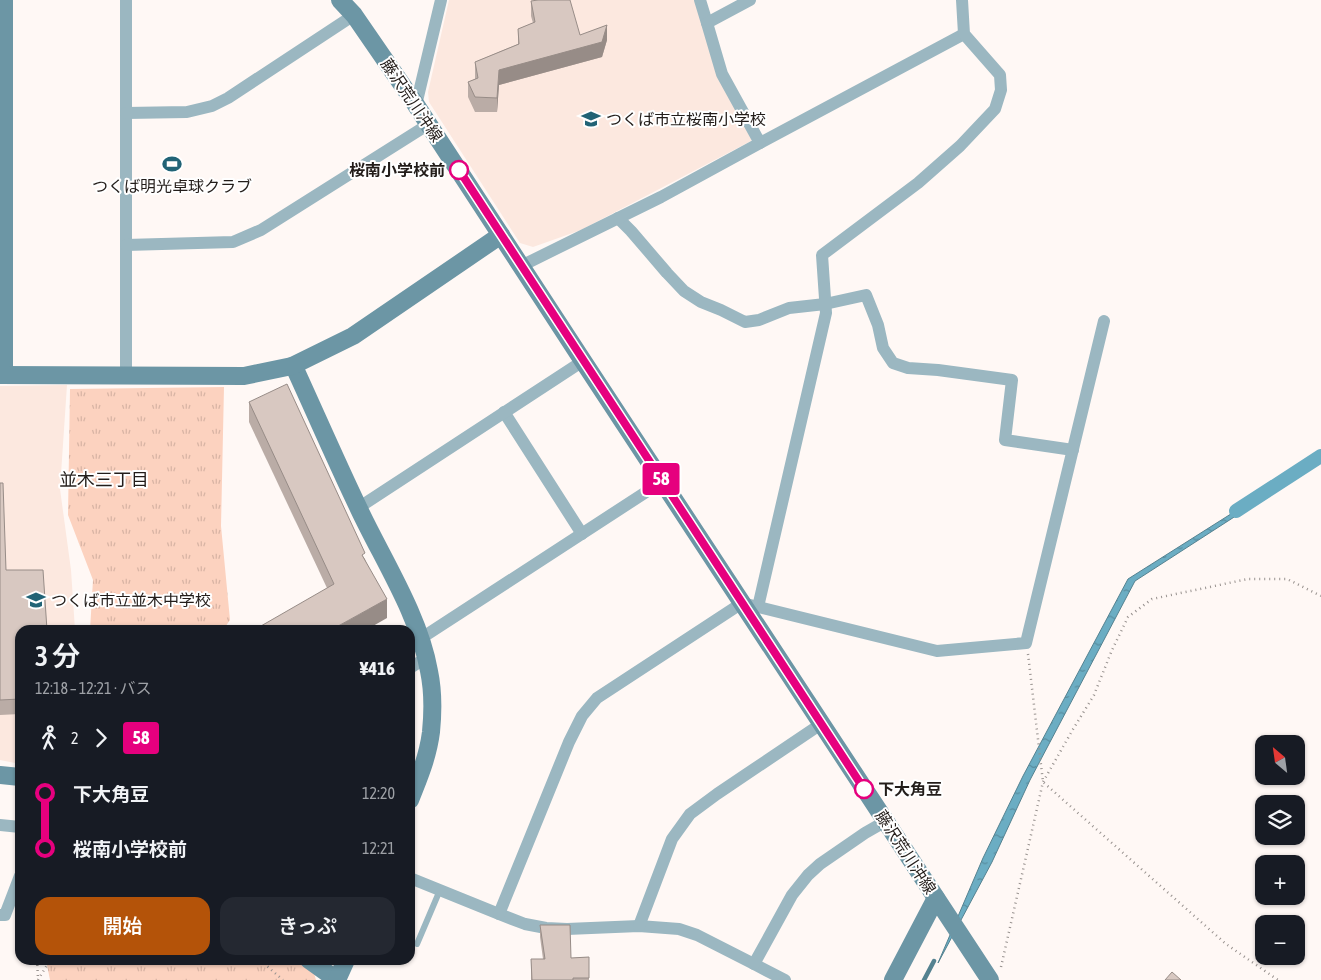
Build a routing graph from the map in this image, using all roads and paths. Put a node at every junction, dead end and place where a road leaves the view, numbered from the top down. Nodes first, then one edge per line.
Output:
1 (4, 0) edge
2 (126, 0) edge
3 (340, 0) edge
4 (441, 0) edge
5 (700, 0) edge
6 (750, 0) edge
7 (962, 0) edge
8 (354, 16) junction
9 (706, 23) junction
10 (964, 34) junction
11 (416, 105) junction
12 (126, 113) junction
13 (429, 124) junction
14 (760, 143) junction
15 (618, 218) junction
16 (501, 235) junction
17 (126, 245) junction
18 (521, 266) junction
19 (825, 304) junction
20 (1104, 321) dead end
21 (583, 361) junction
22 (292, 366) junction
23 (2, 375) edge
24 (126, 375) junction
25 (504, 412) junction
26 (1073, 450) junction
27 (663, 481) junction
28 (358, 508) junction
29 (582, 534) junction
30 (1321, 596) edge
31 (750, 605) junction
32 (414, 625) edge
33 (415, 626) edge
34 (420, 639) junction
35 (1026, 643) junction
36 (426, 658) junction
37 (415, 665) edge
38 (821, 724) junction
39 (0, 775) edge
40 (15, 776) edge
41 (1043, 782) junction
42 (415, 787) edge
43 (886, 822) junction
44 (0, 825) edge
45 (15, 826) edge
46 (415, 880) edge
47 (15, 889) edge
48 (440, 890) junction
49 (936, 898) junction
50 (499, 914) junction
51 (0, 915) edge
52 (639, 926) junction
53 (417, 944) dead end
54 (754, 964) junction
55 (37, 965) edge
56 (47, 965) edge
57 (266, 965) edge
58 (316, 965) edge
59 (344, 965) edge
60 (995, 978) edge
61 (283, 980) edge
62 (337, 980) edge
63 (785, 980) edge
64 (893, 980) edge
65 (1278, 980) edge

1 - 23 street
2 - 12 street
3 - 8 street, 藤沢荒川沖線
4 - 11 street
5 - 9 street
6 - 9 street
7 - 10 street
8 - 11 street, 藤沢荒川沖線
8 - 12 street
9 - 14 street
10 - 14 street
10 - 19 street
11 - 13 street, 藤沢荒川沖線
12 - 17 street
13 - 16 street, 藤沢荒川沖線
13 - 17 street
14 - 15 street
15 - 18 street
15 - 19 street
16 - 18 street, 藤沢荒川沖線
16 - 22 street
17 - 24 street
18 - 21 street, 藤沢荒川沖線
19 - 26 street
19 - 31 street
20 - 26 street
21 - 25 street
21 - 27 street, 藤沢荒川沖線
22 - 24 street
22 - 28 street
23 - 24 street
25 - 28 street
25 - 29 street
26 - 35 street
27 - 29 street
27 - 31 street, 藤沢荒川沖線
28 - 32 street
29 - 34 street
30 - 41 path
31 - 35 street
31 - 38 street, 藤沢荒川沖線
31 - 50 street
33 - 34 street
34 - 36 street
35 - 41 path
36 - 37 street
36 - 42 street
38 - 43 street, 藤沢荒川沖線
38 - 52 street
39 - 40 street
41 - 60 path
41 - 65 path
43 - 49 street, 藤沢荒川沖線
43 - 54 street
44 - 45 street
46 - 48 street
47 - 51 street
48 - 50 street
48 - 53 lane
49 - 60 street, 藤沢荒川沖線
49 - 64 street
50 - 52 street
52 - 54 street
54 - 63 street
55 - 56 path
57 - 61 path
58 - 62 street
59 - 62 street

